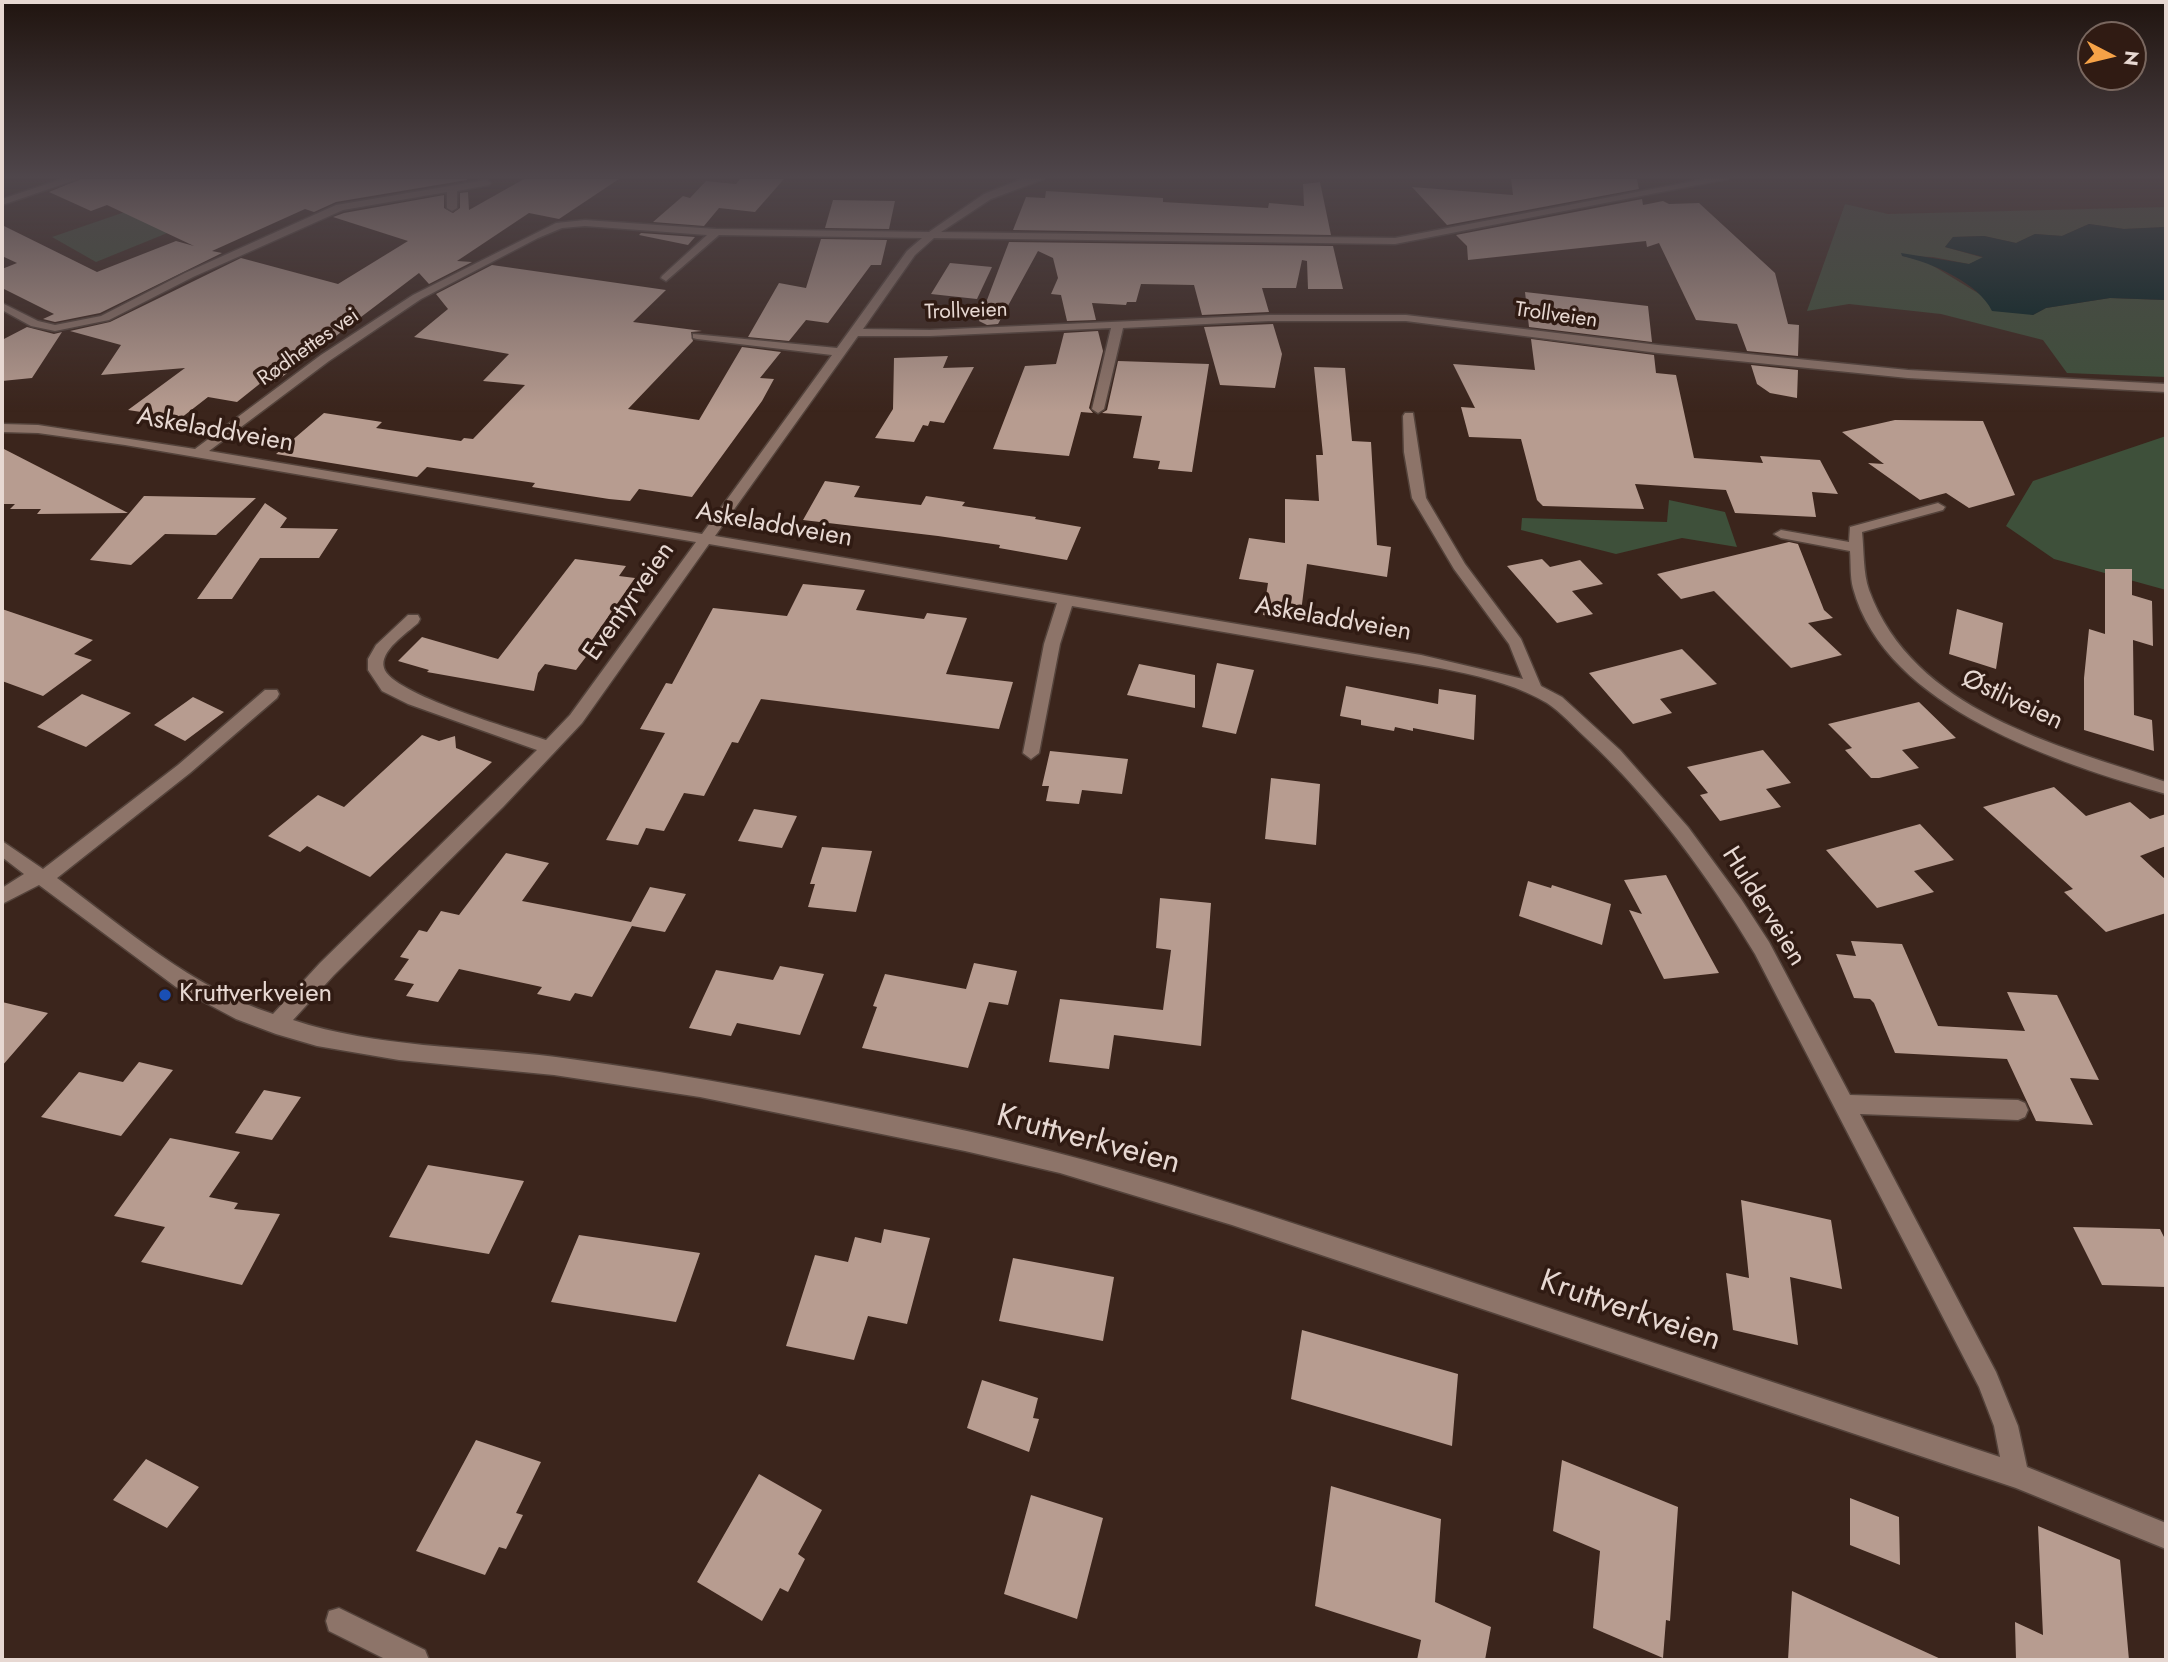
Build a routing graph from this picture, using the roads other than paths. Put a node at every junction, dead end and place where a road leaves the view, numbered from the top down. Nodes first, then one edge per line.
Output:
1 (230, 257) edge
2 (495, 257) edge
3 (689, 257) edge
4 (908, 257) edge
5 (666, 278) dead end
6 (2, 306) edge
7 (1118, 325) junction
8 (855, 332) junction
9 (697, 335) dead end
10 (839, 352) junction
11 (2166, 388) edge
12 (1098, 409) dead end
13 (1409, 416) dead end
14 (2, 428) edge
15 (197, 454) junction
16 (1937, 507) dead end
17 (1781, 534) dead end
18 (705, 539) junction
19 (1855, 539) junction
20 (1066, 600) junction
21 (413, 619) dead end
22 (1535, 689) junction
23 (271, 694) dead end
24 (549, 748) junction
25 (1031, 753) dead end
26 (2166, 788) edge
27 (2, 848) edge
28 (41, 877) junction
29 (2, 897) edge
30 (276, 1025) junction
31 (1843, 1104) junction
32 (2018, 1110) dead end
33 (2016, 1475) junction
34 (2166, 1536) edge
35 (339, 1621) dead end
36 (415, 1660) edge

1 - 6 street
2 - 15 street, Rødhettes vei
3 - 5 street
4 - 8 street, Eventyrveien
7 - 8 street, Trollveien
7 - 11 street, Trollveien
7 - 12 street
8 - 10 street, Eventyrveien
9 - 10 street
10 - 18 street, Eventyrveien
13 - 22 street
14 - 15 street, Askeladdveien
15 - 18 street, Askeladdveien
16 - 19 street
17 - 19 street
18 - 20 street, Askeladdveien
18 - 24 street, Eventyrveien
19 - 26 street, Østliveien
20 - 22 street, Askeladdveien
20 - 25 street
21 - 24 street
22 - 31 street, Hulderveien
23 - 28 street
24 - 30 street, Eventyrveien
27 - 28 street, Kruttverkveien
28 - 29 street
28 - 30 street, Kruttverkveien
30 - 33 street, Kruttverkveien
31 - 32 street
31 - 33 street, Hulderveien
33 - 34 street, Kruttverkveien
35 - 36 street

